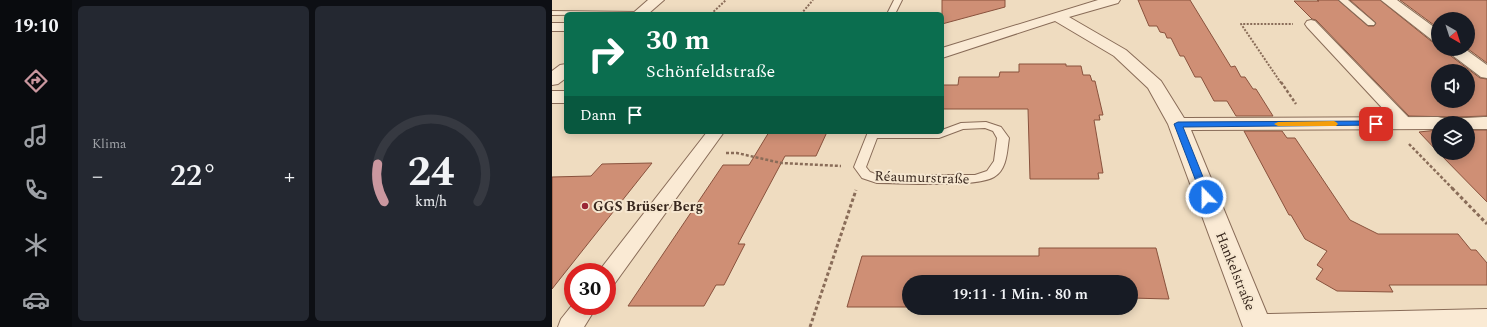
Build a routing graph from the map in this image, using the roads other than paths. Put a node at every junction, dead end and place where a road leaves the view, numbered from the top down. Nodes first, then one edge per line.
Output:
1 (657, 0) edge
2 (898, 0) edge
3 (1113, 0) edge
4 (1343, 0) edge
5 (1388, 0) edge
6 (642, 12) edge
7 (892, 12) edge
8 (552, 13) edge
9 (564, 13) edge
10 (1057, 16) junction
11 (1371, 23) dead end
12 (1311, 24) dead end
13 (552, 27) edge
14 (564, 27) edge
15 (1431, 32) edge
16 (944, 53) edge
17 (1464, 56) edge
18 (564, 71) edge
19 (1487, 73) edge
20 (552, 80) edge
21 (552, 97) edge
22 (564, 97) edge
23 (1397, 123) junction
24 (1431, 123) edge
25 (1475, 123) edge
26 (1487, 123) edge
27 (1178, 124) junction
28 (944, 133) edge
29 (715, 134) edge
30 (873, 134) edge
31 (906, 134) edge
32 (941, 134) edge
33 (616, 265) edge
34 (579, 315) edge
35 (1487, 322) edge
36 (570, 327) edge
37 (1258, 327) edge
38 (1265, 327) edge

1 - 6 street
2 - 7 lane
3 - 10 street
4 - 11 lane
5 - 15 street
8 - 9 lane
10 - 16 street
10 - 27 street, Hankelstraße
12 - 23 street
13 - 14 street
17 - 19 street
18 - 20 street
21 - 22 street
23 - 24 street
23 - 27 street
25 - 26 street
27 - 37 street, Hankelstraße
28 - 30 lane, Réaumurstraße
29 - 33 street
31 - 32 lane, Réaumurstraße
34 - 36 street
35 - 38 street

